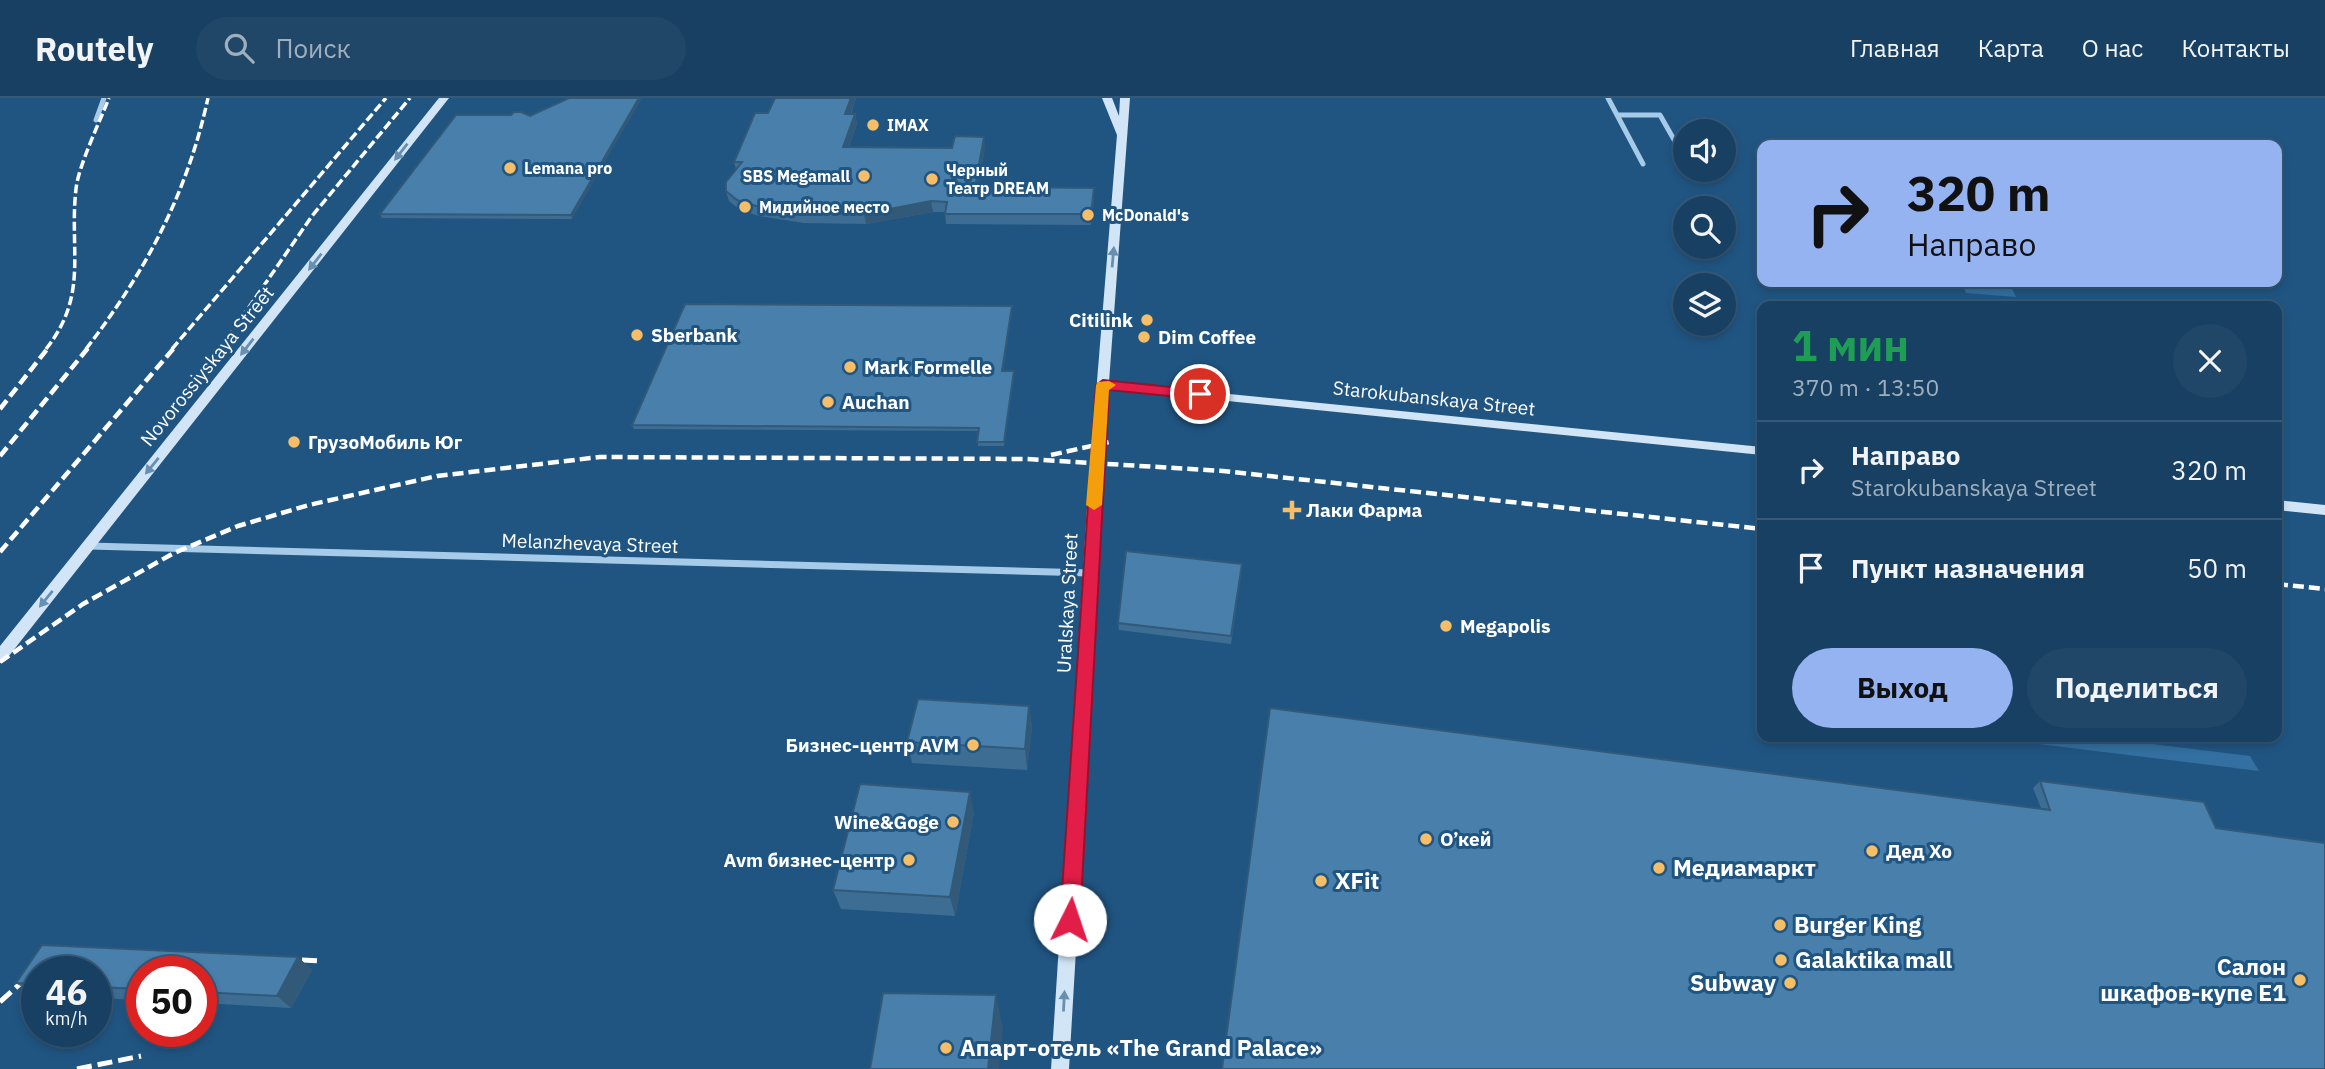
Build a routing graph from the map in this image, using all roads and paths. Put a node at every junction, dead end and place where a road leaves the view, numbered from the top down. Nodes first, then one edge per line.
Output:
1 (104, 98) edge
2 (444, 98) edge
3 (1107, 98) edge
4 (1125, 98) edge
5 (1608, 98) edge
6 (1617, 115) junction
7 (96, 120) dead end
8 (1673, 137) edge
9 (1124, 141) junction
10 (1643, 164) dead end
11 (1103, 385) junction
12 (1757, 450) edge
13 (2282, 506) edge
14 (2325, 510) edge
15 (89, 546) junction
16 (1090, 573) junction
17 (0, 657) edge
18 (1060, 1069) edge

1 - 7 street
2 -> 15 main road, Novorossiyskaya Street
3 - 9 main road, Uralskaya Street
4 - 9 main road, Uralskaya Street
5 - 6 street
6 - 8 street
6 - 10 street
11 -> 9 main road, Uralskaya Street
11 - 12 main road, Starokubanskaya Street
11 - 16 main road, Uralskaya Street
13 - 14 main road
15 - 16 street, Melanzhevaya Street
15 -> 17 main road, Novorossiyskaya Street
18 -> 16 main road, Uralskaya Street

